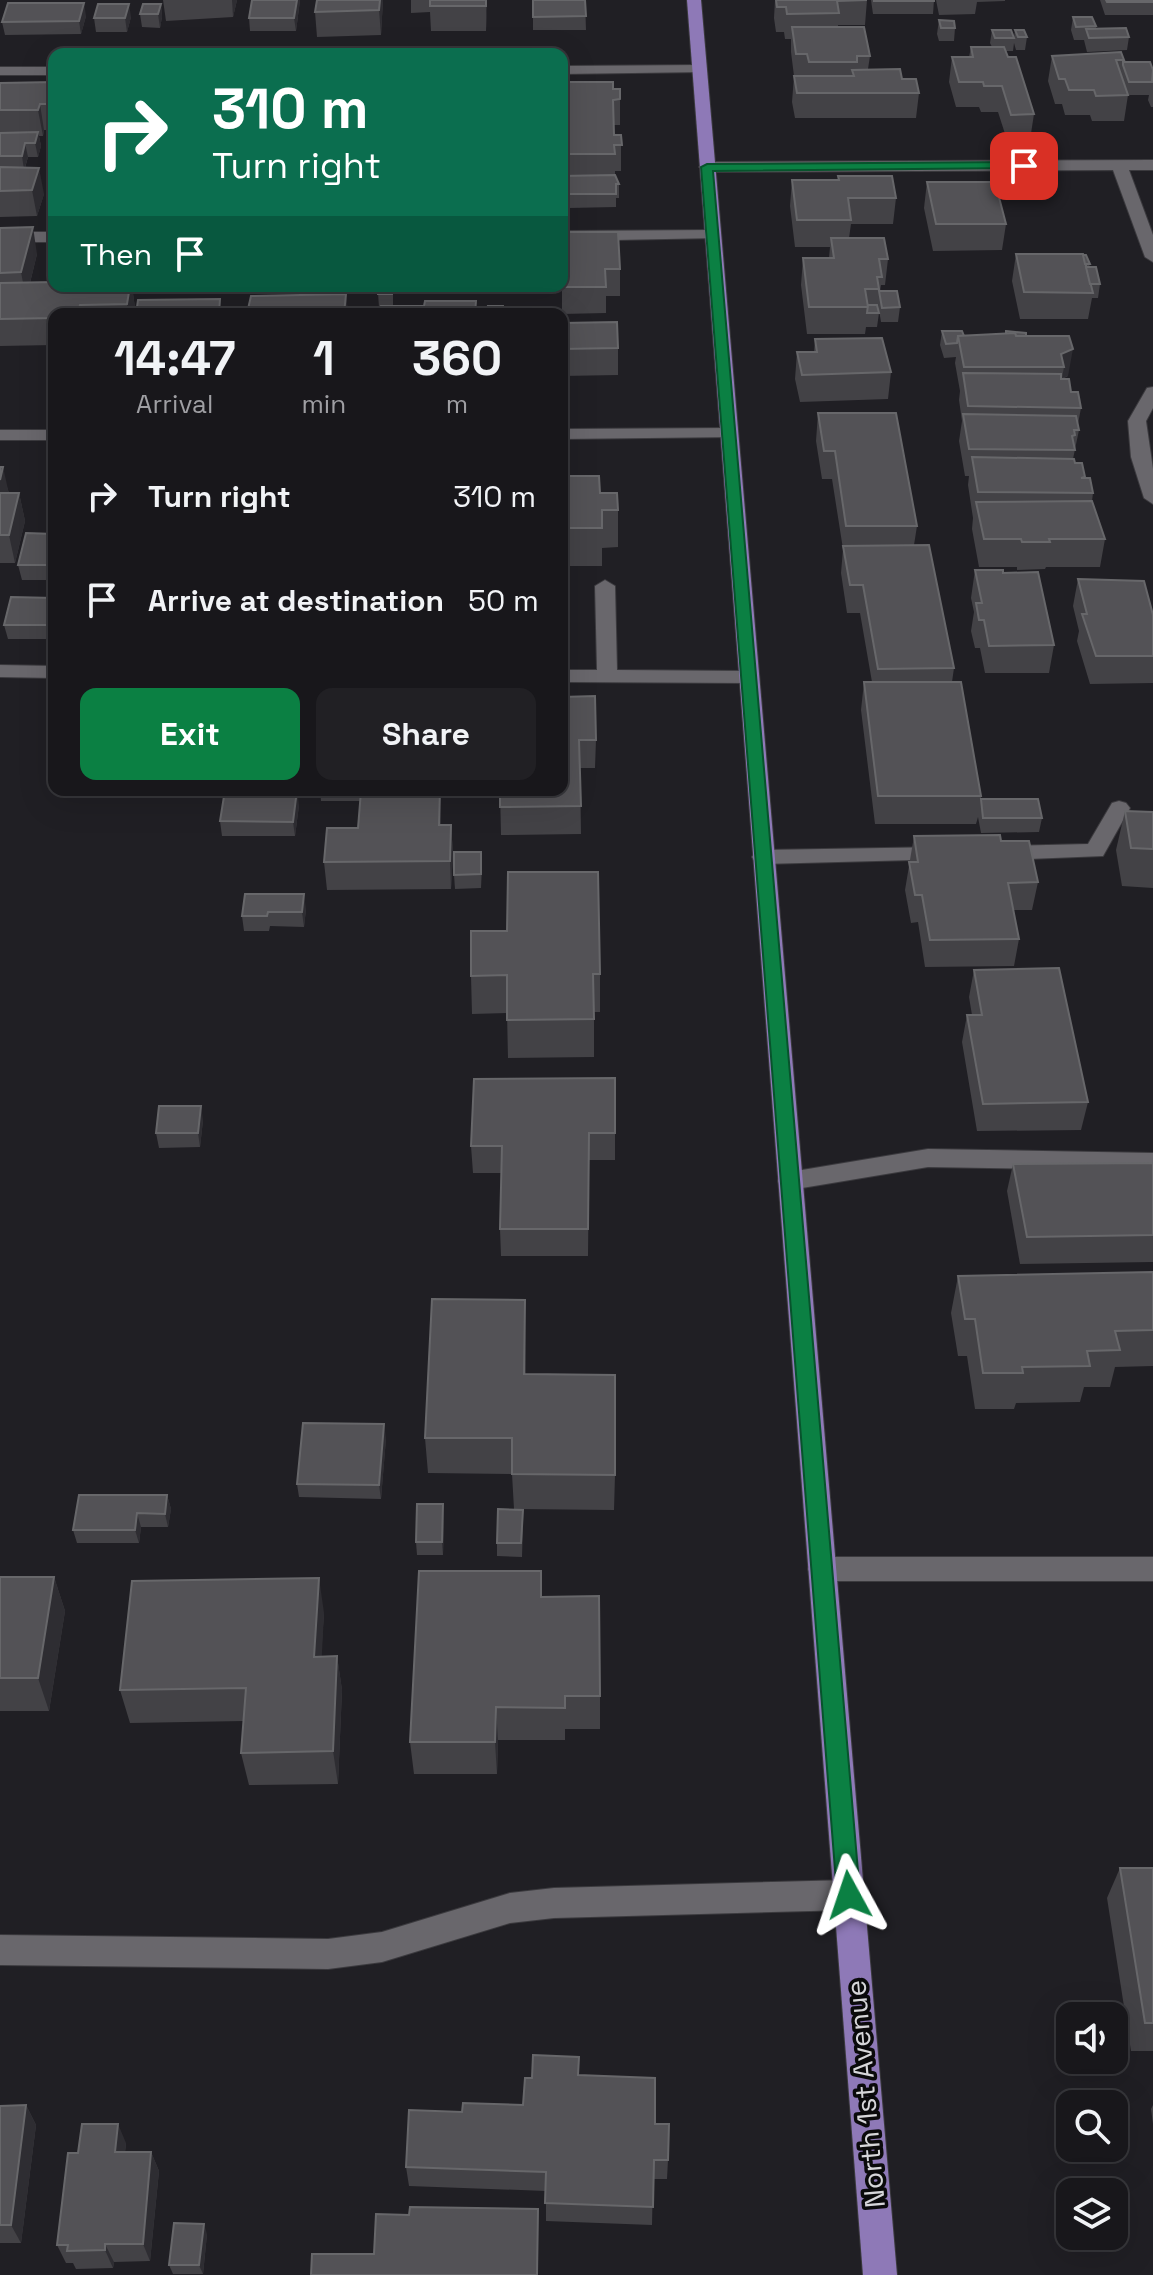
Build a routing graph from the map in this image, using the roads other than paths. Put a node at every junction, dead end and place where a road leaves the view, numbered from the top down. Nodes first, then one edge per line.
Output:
1 (694, 0) edge
2 (699, 69) junction
3 (568, 70) edge
4 (0, 71) edge
5 (48, 71) edge
6 (1119, 165) junction
7 (1153, 165) edge
8 (707, 167) junction
9 (712, 235) junction
10 (568, 236) edge
11 (0, 237) edge
12 (48, 237) edge
13 (1153, 257) edge
14 (1153, 392) edge
15 (728, 433) junction
16 (568, 434) edge
17 (0, 435) edge
18 (48, 435) edge
19 (1153, 498) edge
20 (605, 586) dead end
21 (0, 671) edge
22 (48, 672) edge
23 (568, 676) edge
24 (607, 676) junction
25 (747, 677) junction
26 (1119, 808) dead end
27 (763, 857) junction
28 (1153, 1162) edge
29 (790, 1181) junction
30 (822, 1569) junction
31 (1153, 1569) edge
32 (849, 1895) junction
33 (0, 1950) edge
34 (880, 2275) edge

1 - 2 main road, North 1st Avenue
2 - 3 street
2 - 8 main road, North 1st Avenue
4 - 5 street
6 - 7 street
6 - 8 street
6 - 13 street
8 - 9 main road, North 1st Avenue
9 - 10 street
9 - 15 main road, North 1st Avenue
11 - 12 street
14 - 19 street
15 - 16 street
15 - 25 main road, North 1st Avenue
17 - 18 street
20 - 24 street
21 - 22 street
23 - 24 street
24 - 25 street
25 - 27 main road, North 1st Avenue
26 - 27 street
27 - 29 main road, North 1st Avenue
28 - 29 street
29 - 30 main road, North 1st Avenue
30 - 31 street
30 - 32 main road, North 1st Avenue
32 - 33 street
32 - 34 main road, North 1st Avenue

